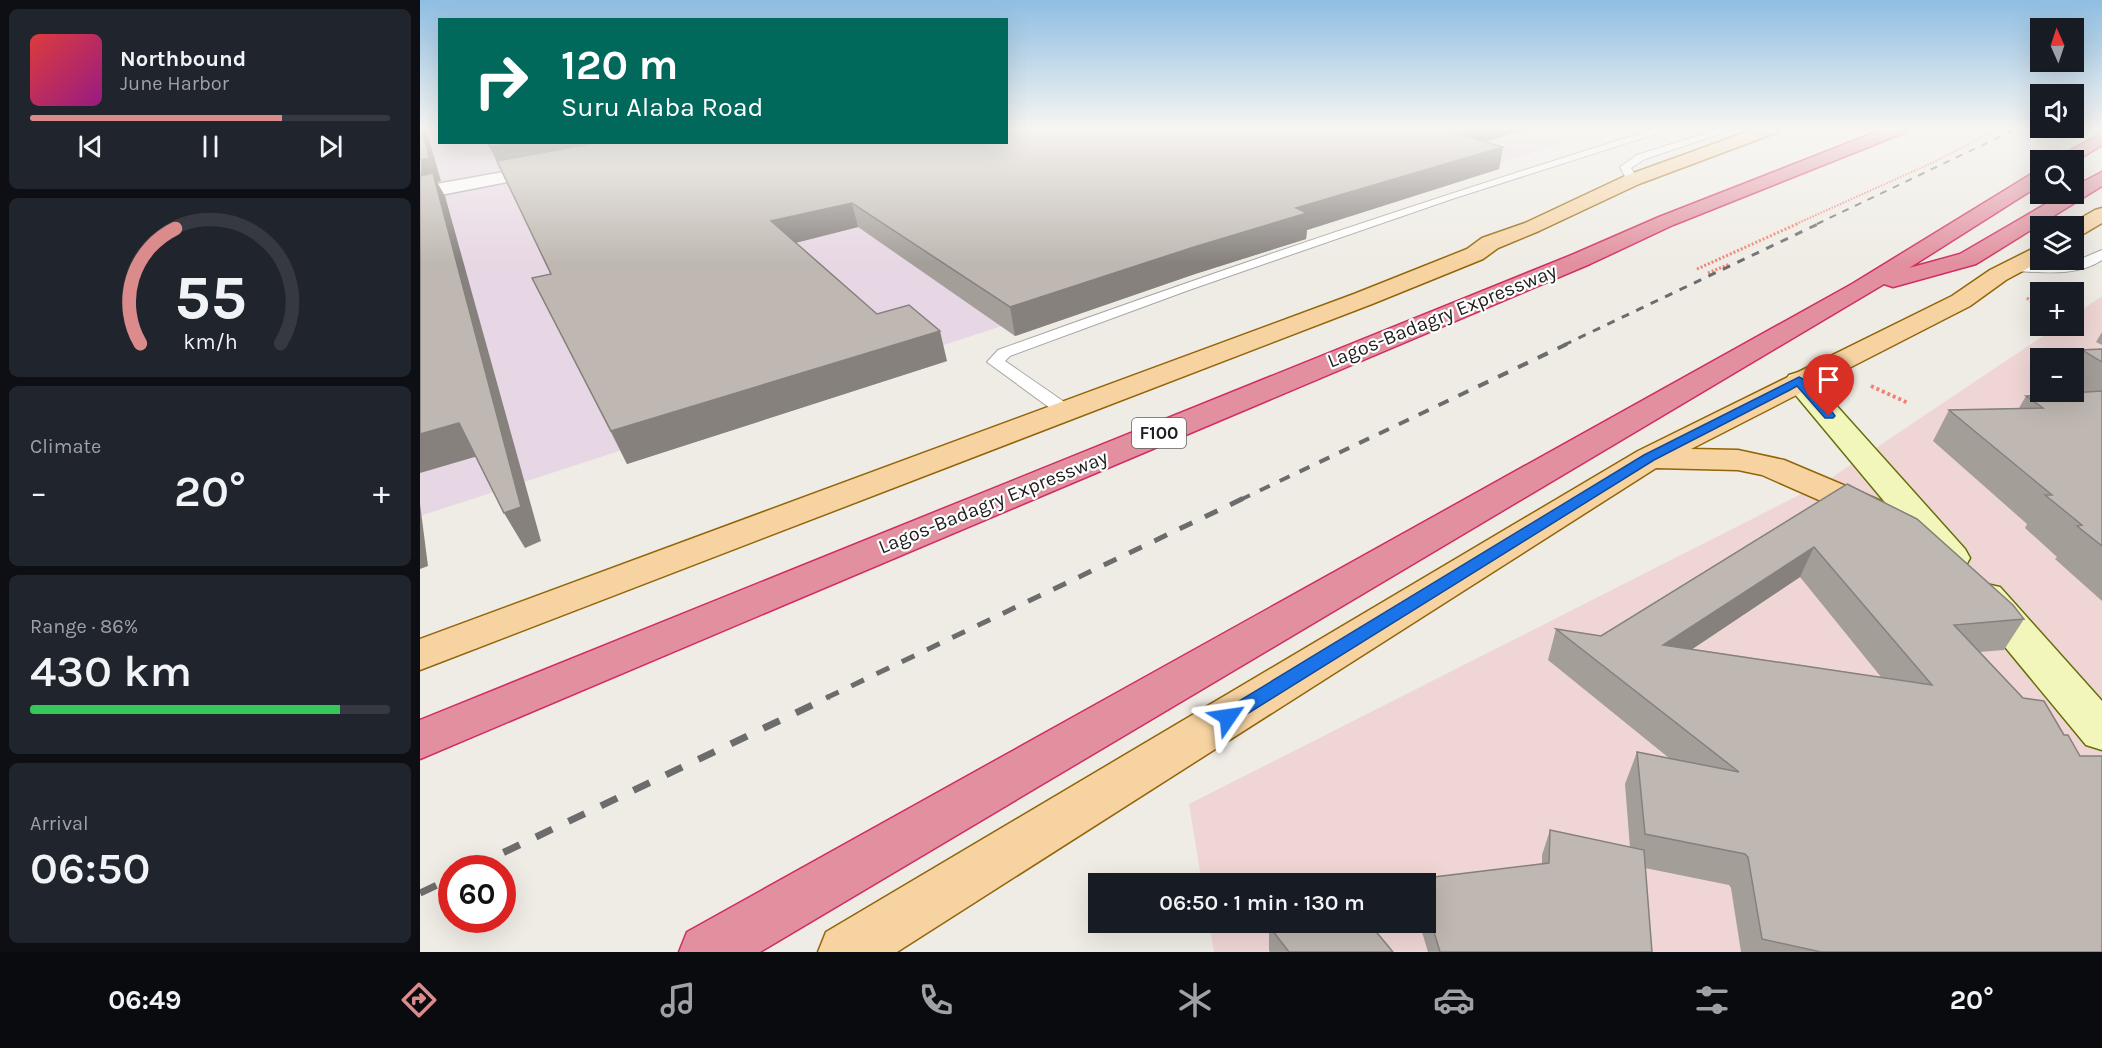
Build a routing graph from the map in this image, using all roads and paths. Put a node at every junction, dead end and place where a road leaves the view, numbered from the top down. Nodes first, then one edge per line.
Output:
1 (506, 173) edge
2 (516, 173) edge
3 (1524, 173) edge
4 (1628, 173) edge
5 (1650, 173) edge
6 (1744, 173) edge
7 (1787, 173) edge
8 (1909, 173) edge
9 (2102, 178) edge
10 (1632, 180) junction
11 (2030, 183) edge
12 (420, 188) edge
13 (420, 193) edge
14 (2102, 215) edge
15 (1666, 221) junction
16 (2084, 226) edge
17 (2102, 254) edge
18 (2027, 260) edge
19 (1730, 264) dead end
20 (1697, 269) dead end
21 (1708, 273) dead end
22 (1860, 289) junction
23 (1799, 381) junction
24 (1067, 412) junction
25 (1649, 458) junction
26 (1934, 537) junction
27 (420, 655) edge
28 (2102, 732) edge
29 (420, 740) edge
30 (707, 952) edge
31 (846, 952) edge

1 - 12 lane
2 - 13 street
3 - 24 lane
4 - 10 lane
5 - 10 main road
6 - 15 highway
7 - 15 highway, Lagos-Badagry Expressway / F100
8 - 20 path
9 - 22 highway
10 - 24 main road
11 - 22 highway
14 - 16 main road
15 - 29 highway, Lagos-Badagry Expressway / F100
17 - 18 lane
18 - 23 main road
19 - 21 path
22 - 30 highway
23 - 25 main road
23 - 26 street
24 - 27 main road
25 - 26 main road
25 - 31 main road
26 - 28 street

